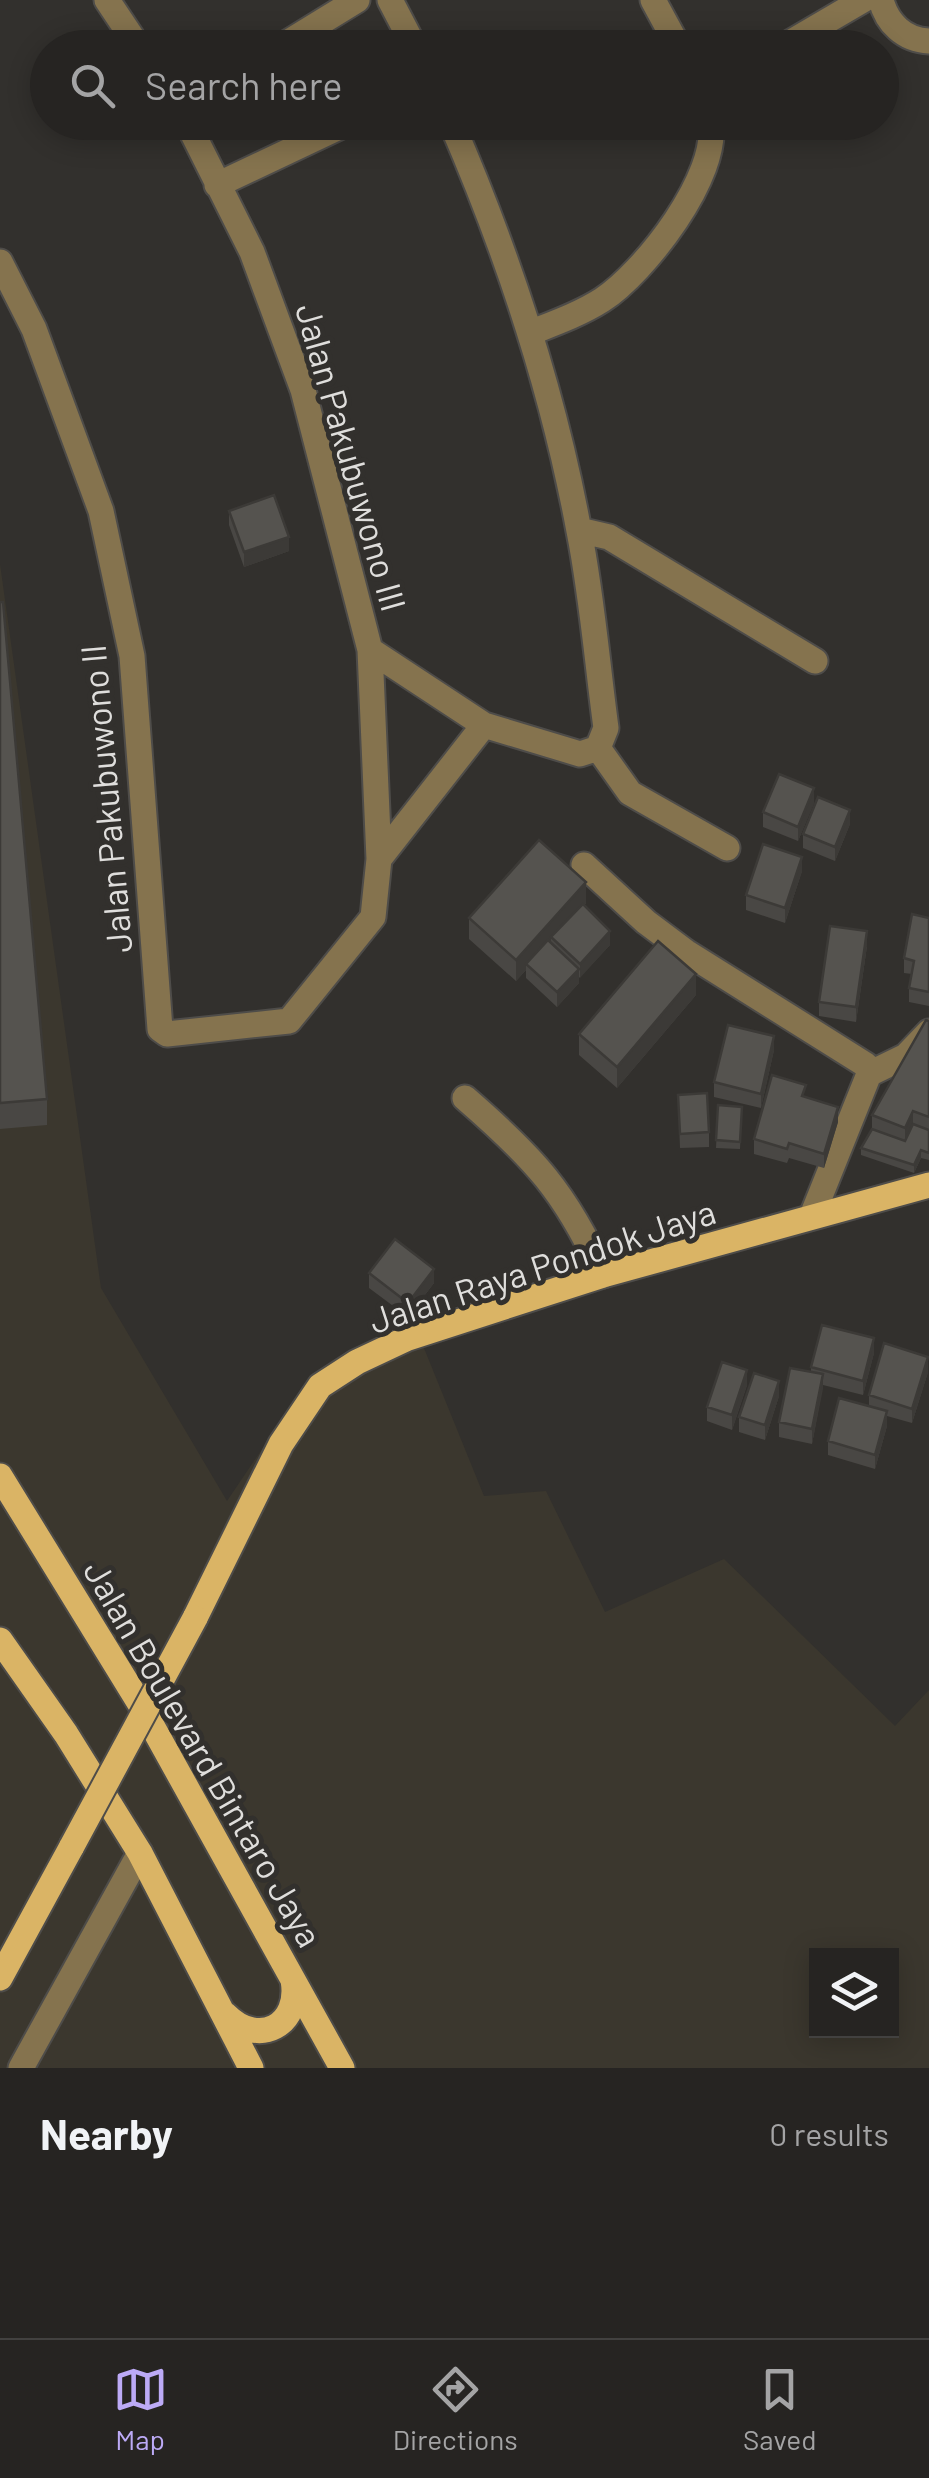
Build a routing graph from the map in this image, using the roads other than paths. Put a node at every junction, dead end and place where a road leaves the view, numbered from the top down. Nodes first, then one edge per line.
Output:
1 (107, 0) edge
2 (356, 0) edge
3 (390, 0) edge
4 (654, 0) edge
5 (862, 0) edge
6 (881, 0) edge
7 (127, 30) edge
8 (308, 30) edge
9 (406, 30) edge
10 (670, 30) edge
11 (811, 30) edge
12 (898, 30) edge
13 (899, 31) edge
14 (929, 41) edge
15 (196, 140) edge
16 (312, 140) edge
17 (459, 140) edge
18 (710, 140) edge
19 (217, 185) junction
20 (0, 262) edge
21 (532, 332) junction
22 (580, 530) junction
23 (370, 650) junction
24 (815, 660) dead end
25 (484, 725) junction
26 (598, 748) junction
27 (727, 848) dead end
28 (378, 859) junction
29 (584, 864) dead end
30 (929, 1032) edge
31 (869, 1074) junction
32 (466, 1098) dead end
33 (929, 1185) edge
34 (812, 1216) junction
35 (603, 1275) junction
36 (0, 1476) edge
37 (0, 1640) edge
38 (140, 1853) junction
39 (0, 1978) edge
40 (293, 1980) junction
41 (226, 2016) junction
42 (21, 2068) edge
43 (251, 2068) edge
44 (342, 2068) edge

1 - 7 street
2 - 8 street
3 - 9 street
4 - 10 street
5 - 11 street
6 - 12 street
13 - 14 street
15 - 19 street, Jalan Pakubuwono III
16 - 19 street
17 - 21 street
18 - 21 street
19 - 23 street, Jalan Pakubuwono III
20 - 28 street, Jalan Pakubuwono II
21 - 22 street
22 - 24 street
22 - 26 street
23 - 25 street, Jalan Pakubuwono III
23 - 28 street, Jalan Pakubuwono III
25 - 26 street, Jalan Pakubuwono III
25 - 28 street
26 - 27 street
29 - 31 street
30 - 31 street
31 - 34 street
32 - 35 street
33 - 34 main road, Jalan Raya Pondok Jaya
34 - 35 main road, Jalan Raya Pondok Jaya
35 - 39 main road, Jalan Raya Pondok Jaya, bridge
36 - 40 main road, Jalan Boulevard Bintaro Jaya
37 - 38 main road
38 - 41 main road
38 - 42 street
40 - 41 main road
40 - 44 main road, Jalan Boulevard Bintaro Jaya
41 - 43 main road

